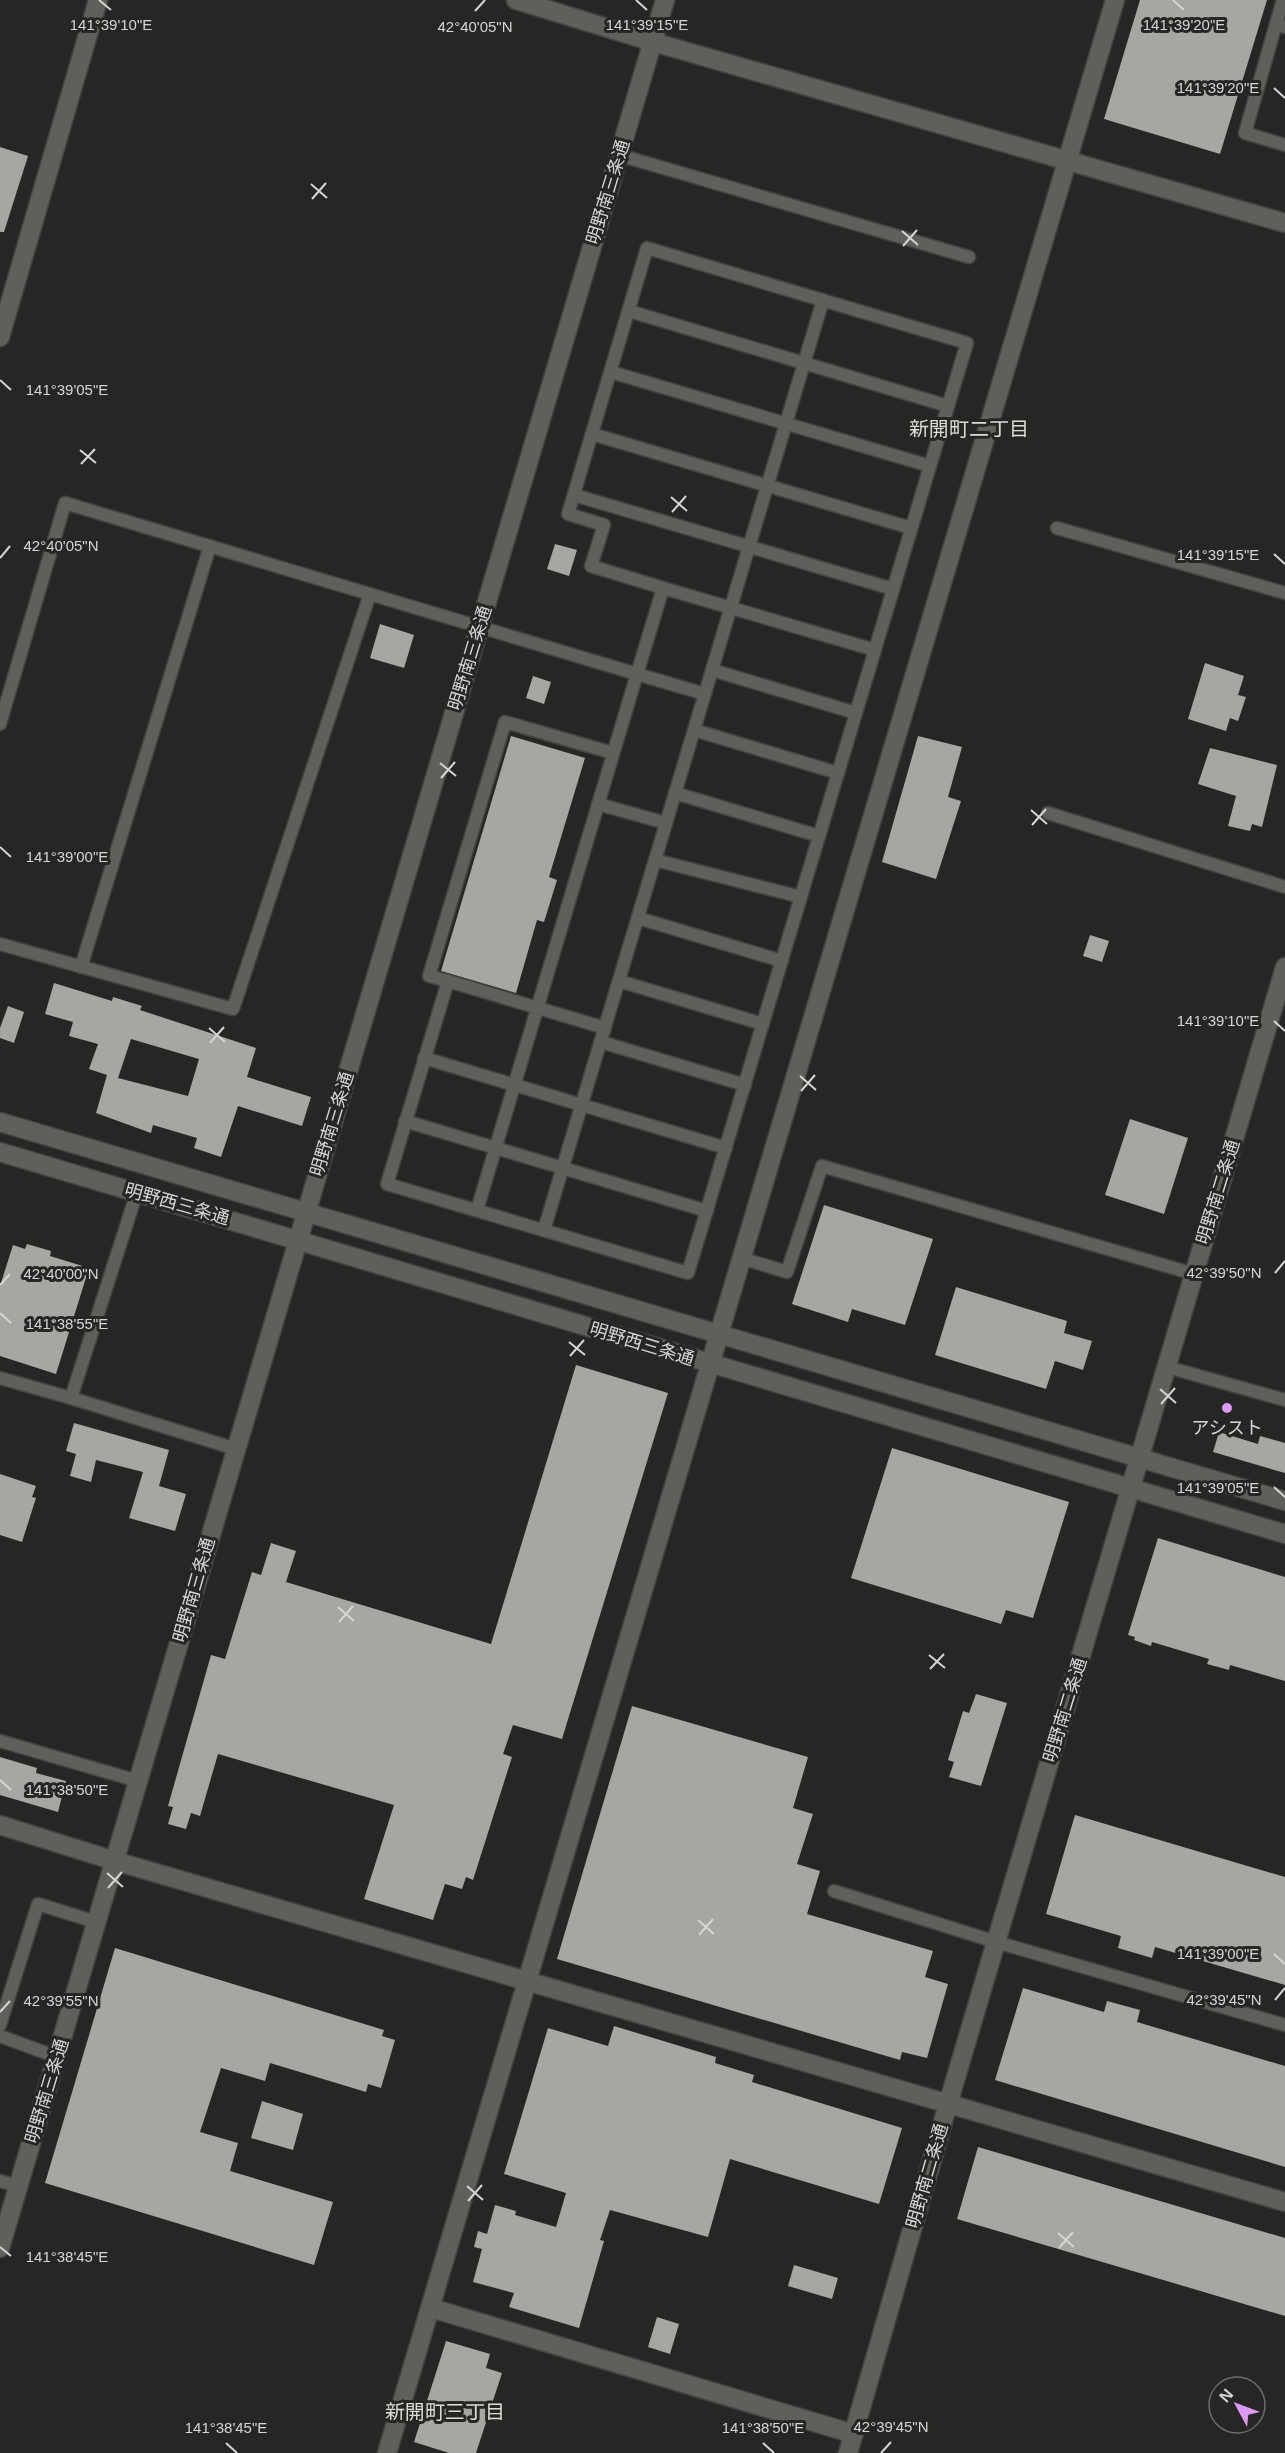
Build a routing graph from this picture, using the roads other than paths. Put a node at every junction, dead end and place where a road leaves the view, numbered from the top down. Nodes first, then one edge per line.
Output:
1 (98, 0) edge
2 (516, 0) edge
3 (665, 0) edge
4 (1115, 0) edge
5 (1283, 0) edge
6 (1281, 26) edge
7 (652, 42) junction
8 (1285, 145) edge
9 (619, 155) junction
10 (1068, 159) junction
11 (1285, 223) edge
12 (969, 257) dead end
13 (823, 300) junction
14 (629, 311) junction
15 (0, 337) edge
16 (804, 363) junction
17 (611, 372) junction
18 (948, 406) junction
19 (786, 423) junction
20 (592, 434) junction
21 (930, 466) junction
22 (767, 486) junction
23 (574, 495) junction
24 (911, 528) junction
25 (1057, 528) dead end
26 (210, 546) junction
27 (749, 546) junction
28 (663, 588) junction
29 (893, 589) junction
30 (1285, 593) edge
31 (370, 594) junction
32 (731, 608) junction
33 (479, 627) junction
34 (875, 650) junction
35 (712, 670) junction
36 (637, 674) junction
37 (705, 694) junction
38 (856, 712) junction
39 (0, 724) edge
40 (694, 730) junction
41 (613, 753) junction
42 (838, 773) junction
43 (675, 793) junction
44 (598, 804) junction
45 (1048, 813) dead end
46 (666, 823) junction
47 (819, 836) junction
48 (655, 860) junction
49 (1285, 887) edge
50 (801, 897) junction
51 (638, 918) junction
52 (0, 944) edge
53 (782, 961) junction
54 (81, 967) junction
55 (1285, 967) edge
56 (448, 981) junction
57 (619, 981) junction
58 (537, 1008) junction
59 (763, 1024) junction
60 (605, 1028) junction
61 (601, 1042) junction
62 (424, 1058) junction
63 (514, 1085) junction
64 (744, 1085) junction
65 (582, 1105) junction
66 (405, 1121) junction
67 (0, 1122) edge
68 (495, 1148) junction
69 (726, 1148) junction
70 (0, 1152) edge
71 (563, 1168) junction
72 (137, 1192) junction
73 (477, 1210) junction
74 (707, 1211) junction
75 (305, 1214) junction
76 (544, 1230) junction
77 (297, 1239) junction
78 (741, 1258) junction
79 (1194, 1274) junction
80 (719, 1335) junction
81 (710, 1364) junction
82 (1167, 1367) junction
83 (0, 1378) edge
84 (70, 1398) junction
85 (1285, 1400) edge
86 (236, 1449) junction
87 (1139, 1458) junction
88 (1131, 1488) junction
89 (1285, 1502) edge
90 (1285, 1534) edge
91 (0, 1741) edge
92 (138, 1781) junction
93 (0, 1825) edge
94 (115, 1861) junction
95 (834, 1891) dead end
96 (96, 1922) junction
97 (996, 1942) junction
98 (528, 1982) junction
99 (0, 2025) edge
100 (1285, 2025) edge
101 (0, 2036) edge
102 (57, 2057) junction
103 (948, 2104) junction
104 (0, 2181) edge
105 (18, 2186) junction
106 (1285, 2202) edge
107 (0, 2248) edge
108 (431, 2307) junction
109 (854, 2434) junction
110 (387, 2453) edge
111 (848, 2453) edge

1 - 15 street
2 - 7 street
3 - 7 street, 明野南三条通
4 - 10 street
5 - 6 lane
6 - 8 lane
7 - 9 street, 明野南三条通
7 - 10 street
9 - 12 lane
9 - 33 street, 明野南三条通
10 - 11 street
10 - 78 street
13 - 14 lane
13 - 16 lane
13 - 18 lane
14 - 16 lane
14 - 17 lane
16 - 18 lane
16 - 19 lane
17 - 19 lane
17 - 20 lane
18 - 21 lane
19 - 21 lane
19 - 22 lane
20 - 22 lane
20 - 23 lane
21 - 24 lane
22 - 24 lane
22 - 27 lane
23 - 27 lane
23 - 28 lane
24 - 29 lane
25 - 30 lane
26 - 31 lane
26 - 39 lane
26 - 54 lane
27 - 29 lane
27 - 32 lane
28 - 32 lane
28 - 36 lane
29 - 34 lane
31 - 33 lane
31 - 54 lane
32 - 34 lane
32 - 35 lane
33 - 36 lane
33 - 75 street, 明野南三条通
34 - 38 lane
35 - 37 lane
35 - 38 lane
36 - 37 lane
36 - 41 lane
37 - 40 lane
38 - 42 lane
40 - 42 lane
40 - 43 lane
41 - 44 lane
41 - 56 lane
42 - 47 lane
43 - 46 lane
43 - 47 lane
44 - 46 lane
44 - 58 lane
45 - 49 lane
46 - 48 lane
47 - 50 lane
48 - 50 lane
48 - 51 lane
50 - 53 lane
51 - 53 lane
51 - 57 lane
52 - 54 lane
53 - 59 lane
55 - 79 street, 明野南二条通
56 - 58 lane
56 - 62 lane
57 - 59 lane
57 - 60 lane
58 - 60 lane
58 - 63 lane
59 - 64 lane
60 - 61 lane
61 - 64 lane
61 - 65 lane
62 - 63 lane
62 - 66 lane
63 - 65 lane
63 - 68 lane
64 - 69 lane
65 - 69 lane
65 - 71 lane
66 - 68 lane
66 - 73 lane
67 - 75 street, 明野西三条通
68 - 71 lane
68 - 73 lane
69 - 74 lane
70 - 72 street, 明野西三条通
71 - 74 lane
71 - 76 lane
72 - 77 street, 明野西三条通
72 - 84 lane
73 - 76 lane
74 - 76 lane
75 - 77 street, 明野南三条通
75 - 80 street, 明野西三条通
77 - 81 street, 明野西三条通
77 - 86 street, 明野南三条通
78 - 79 lane
78 - 80 street
79 - 82 street, 明野南二条通
80 - 81 street
80 - 87 street, 明野西三条通
81 - 88 street, 明野西三条通
81 - 98 street
82 - 85 lane
82 - 87 street, 明野南二条通
83 - 84 lane
84 - 86 lane
86 - 92 street, 明野南三条通
87 - 88 street, 明野南二条通
87 - 89 street, 明野西三条通
88 - 90 street, 明野西三条通
88 - 97 street, 明野南二条通
91 - 92 lane
92 - 94 street, 明野南三条通
93 - 94 street
94 - 96 street, 明野南三条通
94 - 98 street
95 - 97 lane
96 - 99 lane
96 - 102 street, 明野南三条通
97 - 100 lane
97 - 103 street, 明野南二条通
98 - 103 street
98 - 108 street
101 - 102 lane
102 - 105 street, 明野南三条通
103 - 106 street
103 - 109 street, 明野南二条通
104 - 105 lane
105 - 107 street, 明野南三条通
108 - 109 street
108 - 110 street
109 - 111 street, 明野南二条通

